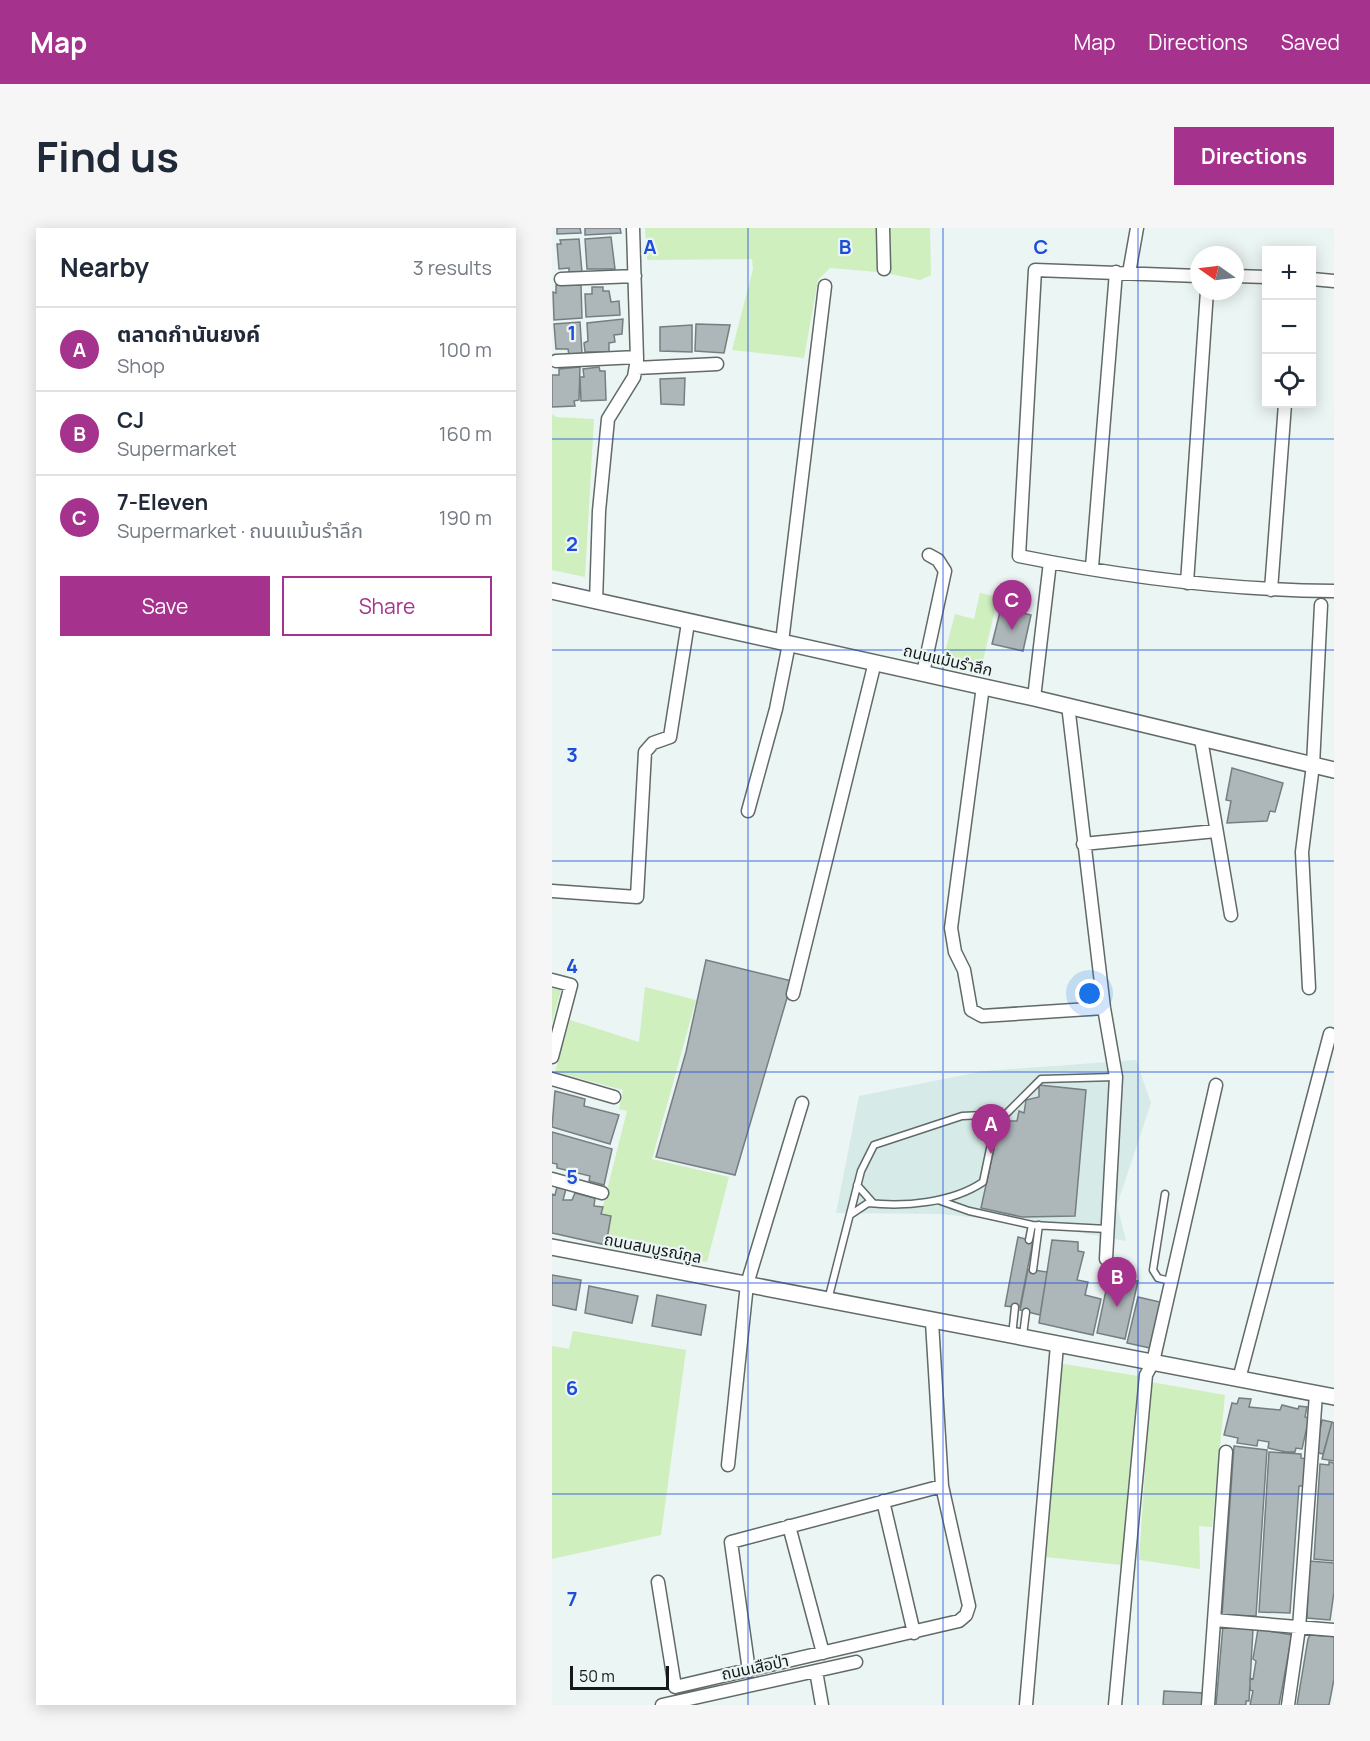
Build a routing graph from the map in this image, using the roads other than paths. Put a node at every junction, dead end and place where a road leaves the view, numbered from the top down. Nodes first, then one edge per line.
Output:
1 (633, 228) edge
2 (883, 228) edge
3 (1137, 228) edge
4 (884, 269) dead end
5 (1123, 273) junction
6 (635, 276) junction
7 (1190, 276) edge
8 (1244, 276) edge
9 (1262, 277) edge
10 (561, 279) dead end
11 (1316, 279) edge
12 (1334, 281) edge
13 (825, 286) dead end
14 (1206, 300) edge
15 (556, 361) dead end
16 (636, 362) junction
17 (717, 364) dead end
18 (1285, 408) edge
19 (929, 555) dead end
20 (1050, 562) junction
21 (1092, 567) junction
22 (1187, 583) junction
23 (1271, 590) junction
24 (552, 591) edge
25 (1334, 591) edge
26 (596, 602) junction
27 (1321, 605) dead end
28 (688, 623) junction
29 (785, 643) junction
30 (875, 662) junction
31 (923, 673) junction
32 (983, 686) junction
33 (1034, 698) junction
34 (1068, 705) junction
35 (1201, 739) junction
36 (1313, 765) junction
37 (1334, 770) edge
38 (748, 811) dead end
39 (1216, 831) junction
40 (1083, 844) junction
41 (552, 891) edge
42 (1231, 915) dead end
43 (552, 980) edge
44 (1309, 988) dead end
45 (793, 994) dead end
46 (1104, 1008) junction
47 (1330, 1034) dead end
48 (552, 1057) edge
49 (1116, 1077) junction
50 (552, 1078) edge
51 (1216, 1085) dead end
52 (614, 1097) dead end
53 (801, 1103) dead end
54 (997, 1115) junction
55 (552, 1179) edge
56 (857, 1185) junction
57 (602, 1193) dead end
58 (1166, 1194) dead end
59 (936, 1200) junction
60 (873, 1203) junction
61 (849, 1215) junction
62 (1036, 1225) junction
63 (1108, 1229) junction
64 (1029, 1240) dead end
65 (552, 1246) edge
66 (1106, 1259) dead end
67 (1033, 1270) dead end
68 (1170, 1281) junction
69 (747, 1284) junction
70 (828, 1300) junction
71 (1015, 1307) dead end
72 (1026, 1312) dead end
73 (932, 1322) junction
74 (1017, 1337) junction
75 (1057, 1345) junction
76 (1153, 1362) junction
77 (1239, 1379) junction
78 (1316, 1394) junction
79 (1334, 1397) edge
80 (1226, 1452) dead end
81 (728, 1465) dead end
82 (942, 1486) junction
83 (883, 1501) junction
84 (789, 1526) junction
85 (658, 1582) dead end
86 (1214, 1620) junction
87 (1299, 1628) junction
88 (1334, 1630) edge
89 (914, 1633) junction
90 (823, 1653) junction
91 (856, 1662) dead end
92 (749, 1671) junction
93 (816, 1671) junction
94 (675, 1703) edge
95 (662, 1705) edge
96 (822, 1705) edge
97 (1026, 1705) edge
98 (1115, 1705) edge
99 (1208, 1705) edge
100 (1288, 1705) edge

1 - 6 street
2 - 4 street
3 - 5 street
5 - 7 street
5 - 20 street
5 - 21 street
6 - 10 street
6 - 16 street
8 - 9 street
11 - 12 street
13 - 29 street
14 - 22 street
15 - 16 street
16 - 17 street
16 - 26 street
18 - 23 street
19 - 31 street
20 - 21 street
20 - 33 street
21 - 22 street
22 - 23 street
23 - 25 street
24 - 26 street, ถนนแม้นรำลึก
26 - 28 street, ถนนแม้นรำลึก
27 - 36 street
28 - 29 street, ถนนแม้นรำลึก
28 - 41 street
29 - 30 street, ถนนแม้นรำลึก
29 - 38 street
30 - 31 street, ถนนแม้นรำลึก
30 - 45 street
31 - 32 street, ถนนแม้นรำลึก
32 - 33 street, ถนนแม้นรำลึก
32 - 46 street
33 - 34 street, ถนนแม้นรำลึก
34 - 35 street, ถนนแม้นรำลึก
34 - 40 street
35 - 36 street, ถนนแม้นรำลึก
35 - 39 street
36 - 37 street, ถนนแม้นรำลึก
36 - 44 street
39 - 40 street
39 - 42 street
40 - 46 street
43 - 48 street
46 - 49 street
47 - 77 street
49 - 54 lane
49 - 63 street
50 - 52 street
51 - 68 street
53 - 69 street
54 - 56 lane
54 - 59 lane
55 - 57 street
56 - 60 lane
56 - 61 lane
58 - 68 lane
59 - 60 lane
59 - 62 lane
60 - 61 lane
61 - 70 lane
62 - 63 lane
62 - 64 lane
62 - 67 lane
63 - 66 street
65 - 69 street, ถนนสมบูรณ์กูล
68 - 76 street
69 - 70 street, ถนนสมบูรณ์กูล
69 - 81 street
70 - 73 street, ถนนสมบูรณ์กูล
71 - 74 lane
72 - 74 lane
73 - 74 street, ถนนสมบูรณ์กูล
73 - 82 street
74 - 75 street, ถนนสมบูรณ์กูล
75 - 76 street, ถนนสมบูรณ์กูล
75 - 97 street
76 - 77 street, ถนนสมบูรณ์กูล
76 - 98 street
77 - 78 street, ถนนสมบูรณ์กูล
78 - 79 street, ถนนสมบูรณ์กูล
78 - 87 street
80 - 86 street
82 - 83 street
82 - 89 street
83 - 84 street
83 - 89 street
84 - 90 street
84 - 92 street
85 - 92 street
86 - 87 street
86 - 99 street
87 - 88 street
87 - 100 street
89 - 90 street
90 - 92 street
91 - 93 street, ถนนเสือป่า
93 - 94 street, ถนนเสือป่า
93 - 96 street
94 - 95 street, ถนนเสือป่า

